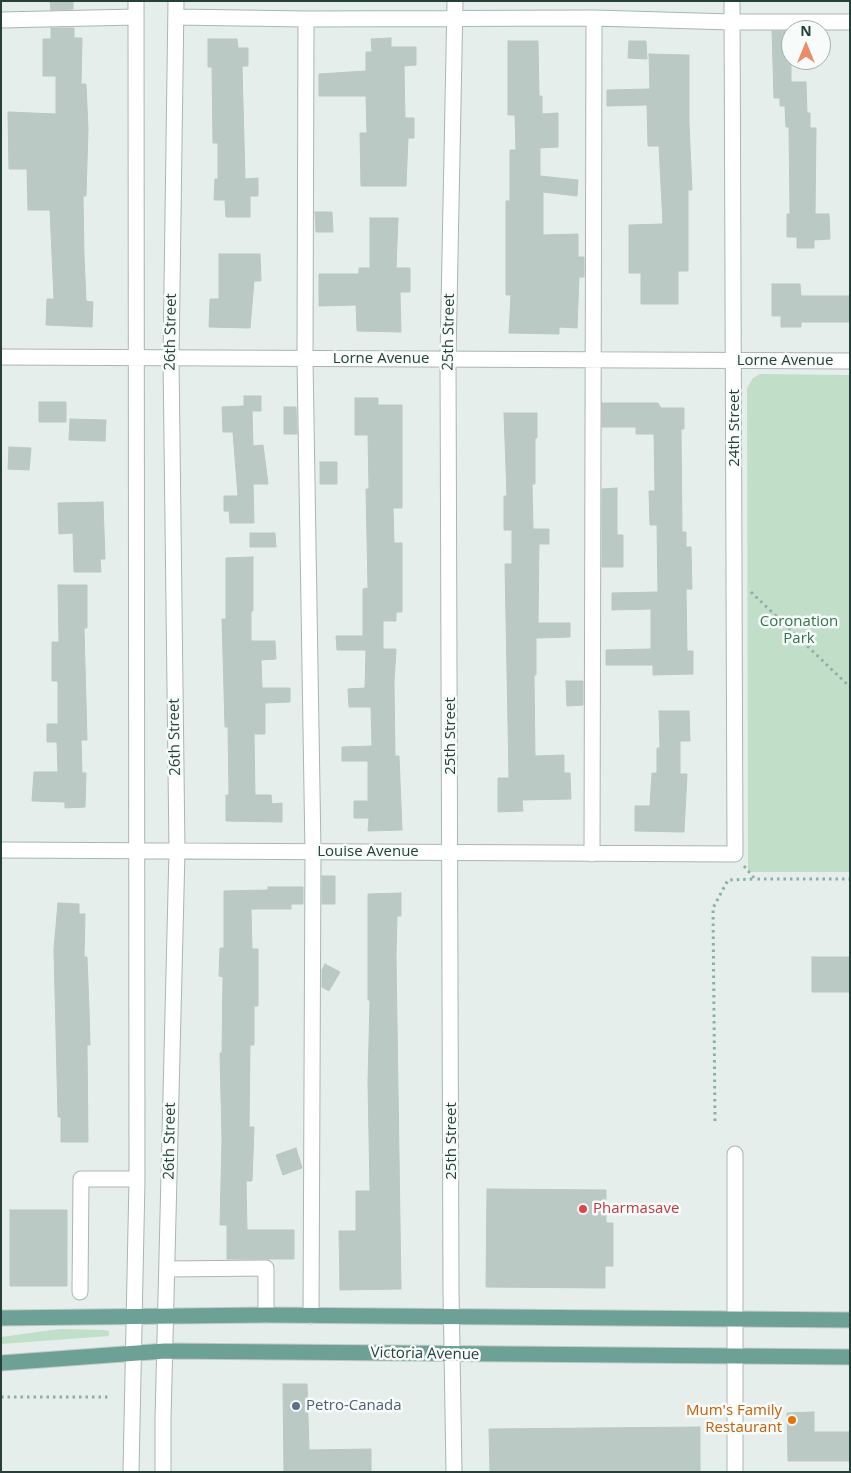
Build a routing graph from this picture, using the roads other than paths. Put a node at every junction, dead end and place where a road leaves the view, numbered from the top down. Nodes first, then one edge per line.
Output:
1 (136, 1) edge
2 (176, 1) edge
3 (455, 1) edge
4 (732, 1) edge
5 (136, 17) junction
6 (176, 17) junction
7 (306, 18) junction
8 (455, 18) junction
9 (594, 18) junction
10 (1, 20) edge
11 (732, 22) junction
12 (850, 22) edge
13 (1, 357) edge
14 (448, 358) junction
15 (135, 359) junction
16 (171, 359) junction
17 (305, 359) junction
18 (592, 359) junction
19 (734, 361) junction
20 (850, 361) edge
21 (1, 850) edge
22 (137, 850) junction
23 (177, 851) junction
24 (314, 852) junction
25 (451, 853) junction
26 (592, 854) junction
27 (735, 854) joint
28 (735, 1154) dead end
29 (137, 1179) junction
30 (167, 1269) junction
31 (80, 1292) dead end
32 (266, 1315) junction
33 (311, 1316) junction
34 (136, 1317) junction
35 (165, 1317) junction
36 (1, 1318) edge
37 (452, 1318) junction
38 (734, 1318) junction
39 (850, 1320) edge
40 (165, 1351) junction
41 (134, 1354) junction
42 (453, 1354) junction
43 (735, 1355) junction
44 (850, 1356) edge
45 (1, 1363) edge
46 (131, 1472) edge
47 (163, 1472) edge
48 (454, 1472) edge
49 (735, 1472) edge

1 - 5 street
2 - 6 street, 26th Street
3 - 8 street, 25th Street
4 - 11 street, 24th Street
5 - 10 street
5 - 15 street
6 - 7 street
6 - 16 street, 26th Street
7 - 8 street
7 - 17 street
8 - 9 street
8 - 14 street, 25th Street
9 - 11 street
9 - 18 street
11 - 12 street
11 - 19 street, 24th Street
13 - 15 street, Lorne Avenue
14 - 17 street, Lorne Avenue
14 - 18 street, Lorne Avenue
14 - 25 street, 25th Street
15 - 16 street, Lorne Avenue
15 - 22 street
16 - 17 street, Lorne Avenue
16 - 23 street, 26th Street
17 - 24 street
18 - 19 street, Lorne Avenue
18 - 26 street
19 - 20 street, Lorne Avenue
19 - 27 street, 24th Street
21 - 22 street, Louise Avenue
22 - 23 street, Louise Avenue
22 - 29 street
23 - 24 street, Louise Avenue
23 - 30 street, 26th Street
24 - 25 street, Louise Avenue
24 - 33 street
25 - 26 street, Louise Avenue
25 - 37 street, 25th Street
26 - 27 street, Louise Avenue
28 - 38 street
29 - 31 street
29 - 34 street
30 - 32 street
30 - 35 street, 26th Street
32 - 33 main road
32 - 35 main road
33 - 37 main road
34 - 35 main road
34 - 36 main road
34 - 41 street
35 - 40 street, 26th Street
37 - 38 main road
37 - 42 street, 25th Street
38 - 39 main road
38 - 43 street
40 - 41 main road, Victoria Avenue
40 - 42 main road, Victoria Avenue
40 - 47 street, 26th Street
41 - 45 main road, Victoria Avenue
41 - 46 street
42 - 43 main road, Victoria Avenue
42 - 48 street, 25th Street
43 - 44 main road, Victoria Avenue
43 - 49 street

